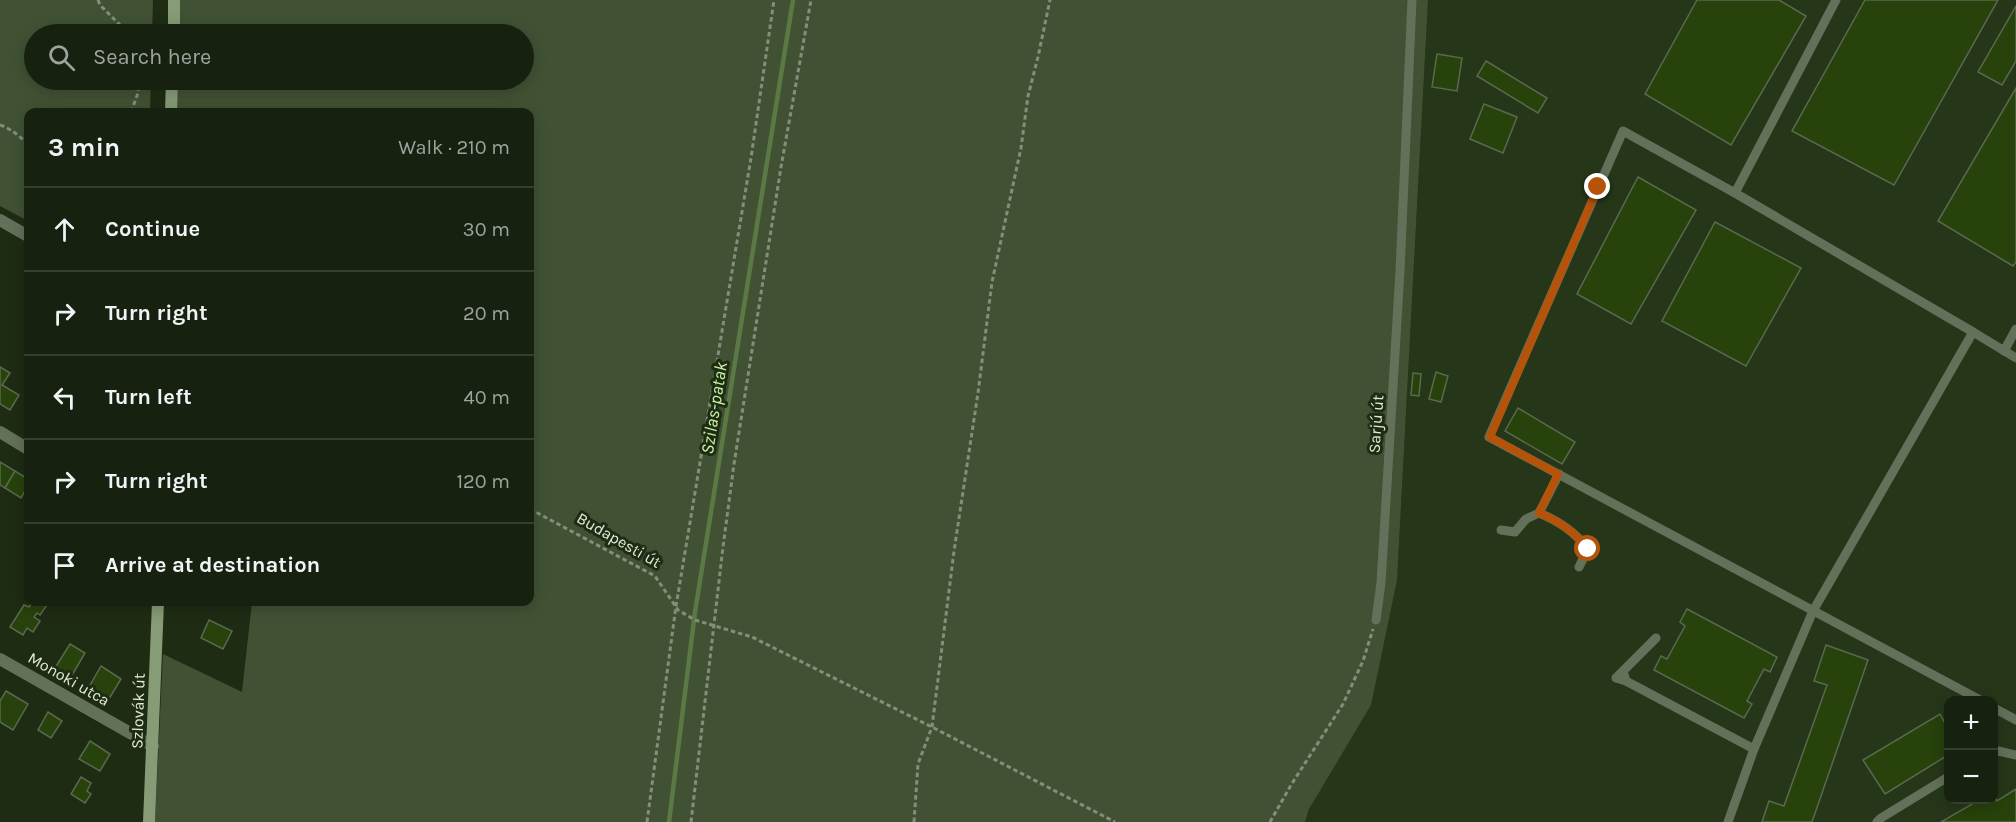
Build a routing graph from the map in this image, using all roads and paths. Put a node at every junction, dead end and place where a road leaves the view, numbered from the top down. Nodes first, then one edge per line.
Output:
1 (98, 0) edge
2 (174, 0) edge
3 (774, 0) edge
4 (811, 0) edge
5 (1050, 0) edge
6 (1412, 0) edge
7 (1836, 0) edge
8 (119, 24) edge
9 (174, 24) edge
10 (138, 90) edge
11 (172, 90) edge
12 (132, 108) edge
13 (171, 108) edge
14 (0, 125) edge
15 (24, 140) edge
16 (1734, 193) junction
17 (0, 220) edge
18 (24, 234) edge
19 (2016, 329) edge
20 (1973, 332) junction
21 (2004, 351) junction
22 (2016, 358) edge
23 (0, 432) edge
24 (24, 447) edge
25 (1558, 474) junction
26 (534, 511) edge
27 (1539, 513) junction
28 (1501, 530) dead end
29 (1579, 567) dead end
30 (158, 606) edge
31 (677, 608) junction
32 (1813, 611) junction
33 (1376, 620) joint
34 (714, 626) junction
35 (1656, 638) dead end
36 (0, 659) edge
37 (1972, 696) edge
38 (1998, 710) edge
39 (2016, 720) edge
40 (932, 727) junction
41 (153, 746) junction
42 (1754, 749) junction
43 (1998, 751) edge
44 (2016, 755) edge
45 (1944, 779) edge
46 (149, 822) edge
47 (647, 822) edge
48 (691, 822) edge
49 (914, 822) edge
50 (1115, 822) edge
51 (1270, 822) edge
52 (1728, 822) edge
53 (1877, 822) edge

1 - 8 path
2 - 9 main road
3 - 31 path
4 - 34 path
5 - 40 path
6 - 33 lane, Sarjú út
7 - 16 lane
10 - 12 path
11 - 13 main road
14 - 15 path
16 - 20 lane
16 - 25 lane
17 - 18 street
19 - 21 lane
20 - 21 lane
20 - 32 lane
21 - 22 lane
23 - 24 street
25 - 27 lane
25 - 32 lane
26 - 31 path, Budapesti út
27 - 28 lane
27 - 29 lane
30 - 41 main road, Szlovák út
31 - 34 path
31 - 47 path
32 - 37 lane
32 - 42 lane
33 - 51 path
34 - 40 path
34 - 48 path
35 - 42 lane
36 - 41 street, Monoki utca
38 - 39 lane
40 - 49 path
40 - 50 path
41 - 46 main road, Szlovák út
42 - 52 lane
43 - 44 lane
45 - 53 lane

